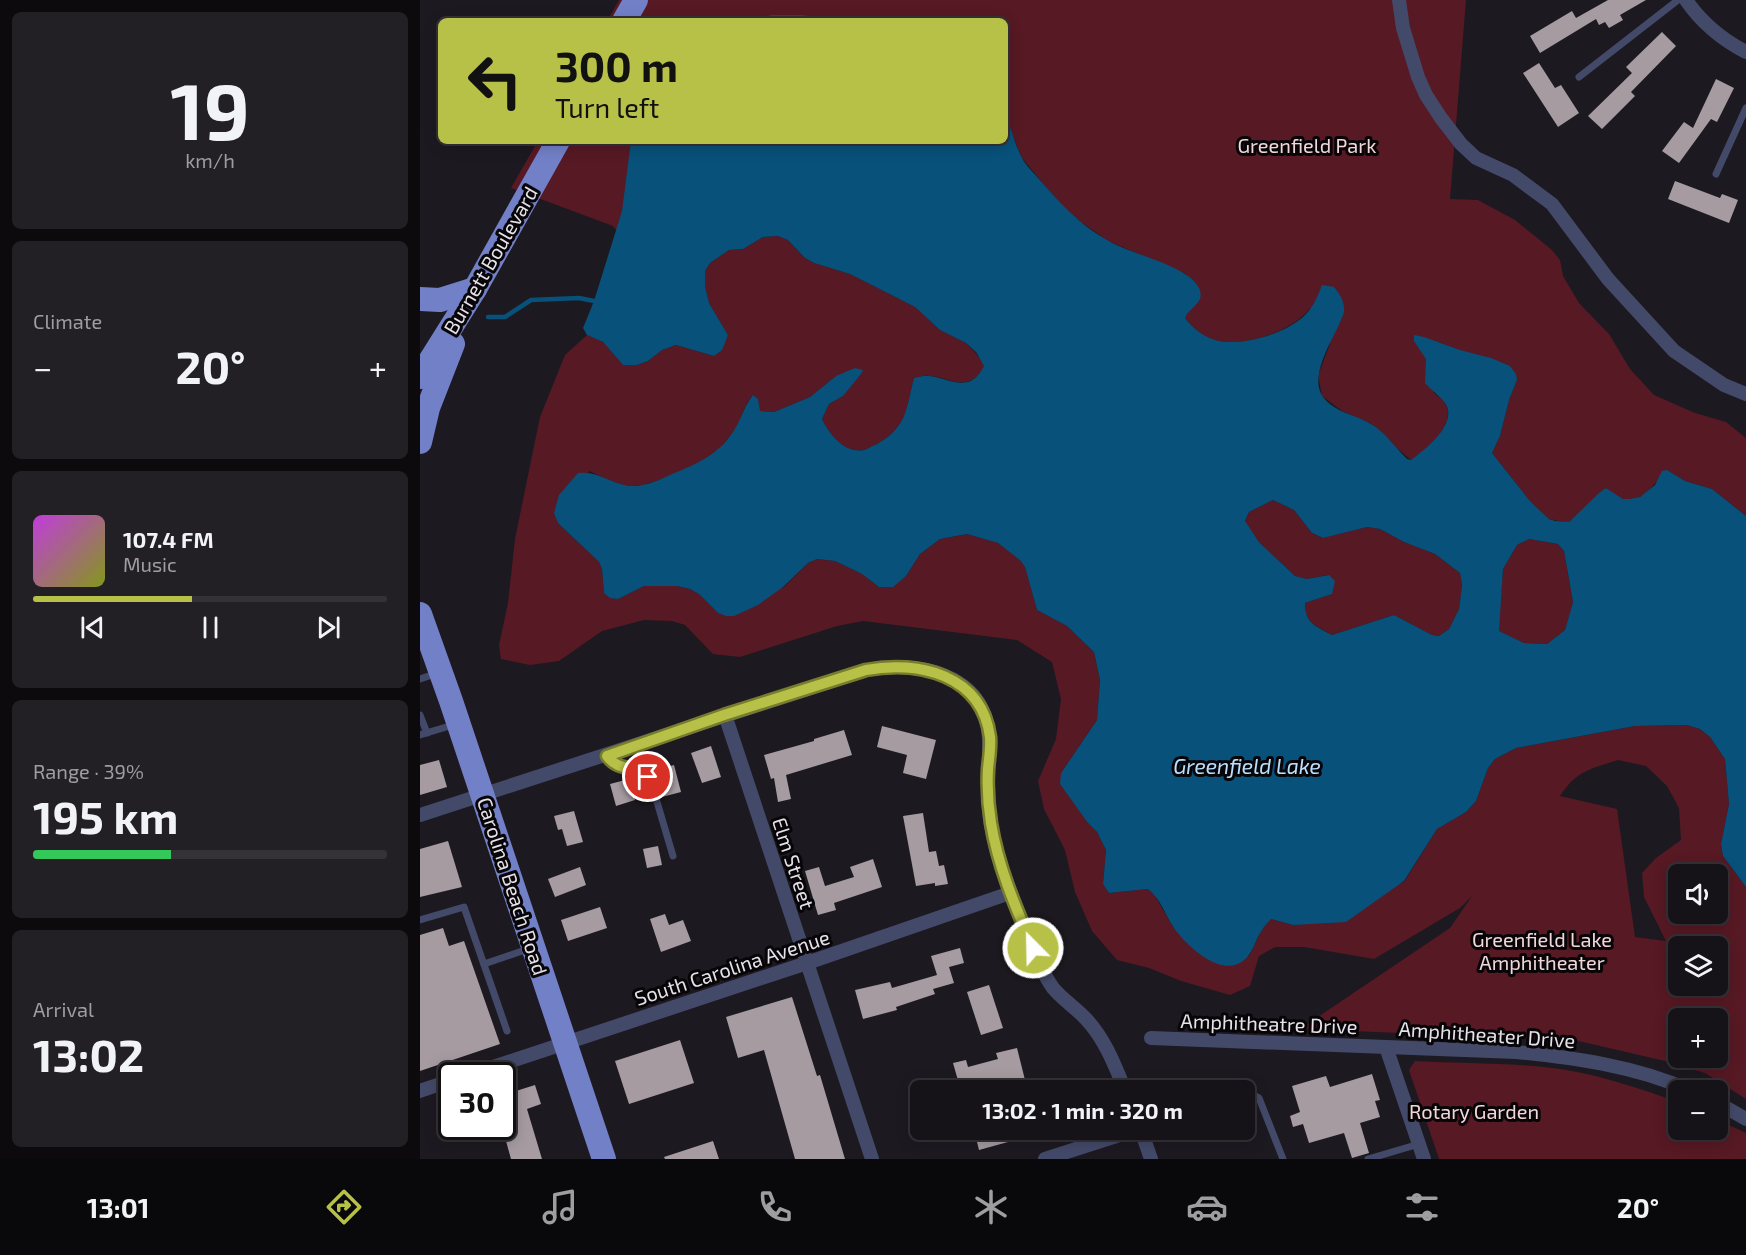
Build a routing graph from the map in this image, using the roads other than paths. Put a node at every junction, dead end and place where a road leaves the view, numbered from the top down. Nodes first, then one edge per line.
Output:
1 (636, 0) edge
2 (1399, 0) edge
3 (1678, 0) edge
4 (1686, 0) edge
5 (626, 18) edge
6 (1746, 52) edge
7 (1579, 77) dead end
8 (1746, 108) edge
9 (556, 144) edge
10 (1716, 174) dead end
11 (475, 289) junction
12 (420, 299) edge
13 (420, 377) edge
14 (1746, 394) edge
15 (420, 442) edge
16 (420, 614) edge
17 (430, 664) edge
18 (420, 715) edge
19 (724, 715) junction
20 (459, 723) junction
21 (423, 734) edge
22 (607, 756) junction
23 (482, 794) junction
24 (420, 816) edge
25 (673, 856) dead end
26 (1010, 892) junction
27 (420, 920) edge
28 (533, 947) junction
29 (807, 963) junction
30 (484, 964) junction
31 (507, 1030) dead end
32 (1151, 1038) dead end
33 (565, 1042) junction
34 (1386, 1047) junction
35 (507, 1062) edge
36 (1120, 1080) edge
37 (1668, 1083) edge
38 (438, 1085) edge
39 (420, 1091) edge
40 (1255, 1096) edge
41 (1728, 1109) edge
42 (1746, 1119) edge
43 (1104, 1140) edge
44 (1144, 1140) edge
45 (1419, 1144) junction
46 (604, 1159) edge
47 (872, 1159) edge
48 (1045, 1159) edge
49 (1151, 1159) edge
50 (1283, 1159) edge
51 (1368, 1159) edge
52 (1424, 1159) edge

1 - 5 highway
2 - 14 street
3 - 7 lane
4 - 6 street
8 - 10 lane
9 - 11 highway, Burnett Boulevard
11 - 12 highway
11 - 13 highway, Burnett Boulevard
11 - 15 highway
16 - 17 highway, Carolina Beach Road
17 - 20 highway, Carolina Beach Road
18 - 21 lane
19 - 22 street
19 - 26 street
19 - 29 street, Elm Street
20 - 21 lane
20 - 23 highway, Carolina Beach Road
22 - 23 street
22 - 25 lane
23 - 24 street
23 - 28 highway, Carolina Beach Road
26 - 29 street, South Carolina Avenue
26 - 36 street
27 - 30 lane
28 - 30 lane
28 - 33 highway, Carolina Beach Road
29 - 33 street, South Carolina Avenue
29 - 47 street, Elm Street
30 - 31 lane
32 - 34 street, Amphitheatre Drive
33 - 35 street, South Carolina Avenue
33 - 46 highway, Carolina Beach Road
34 - 37 street, Amphitheater Drive
34 - 45 street
38 - 39 street
40 - 50 lane
41 - 42 street
43 - 48 street
44 - 49 street
45 - 51 lane
45 - 52 street

